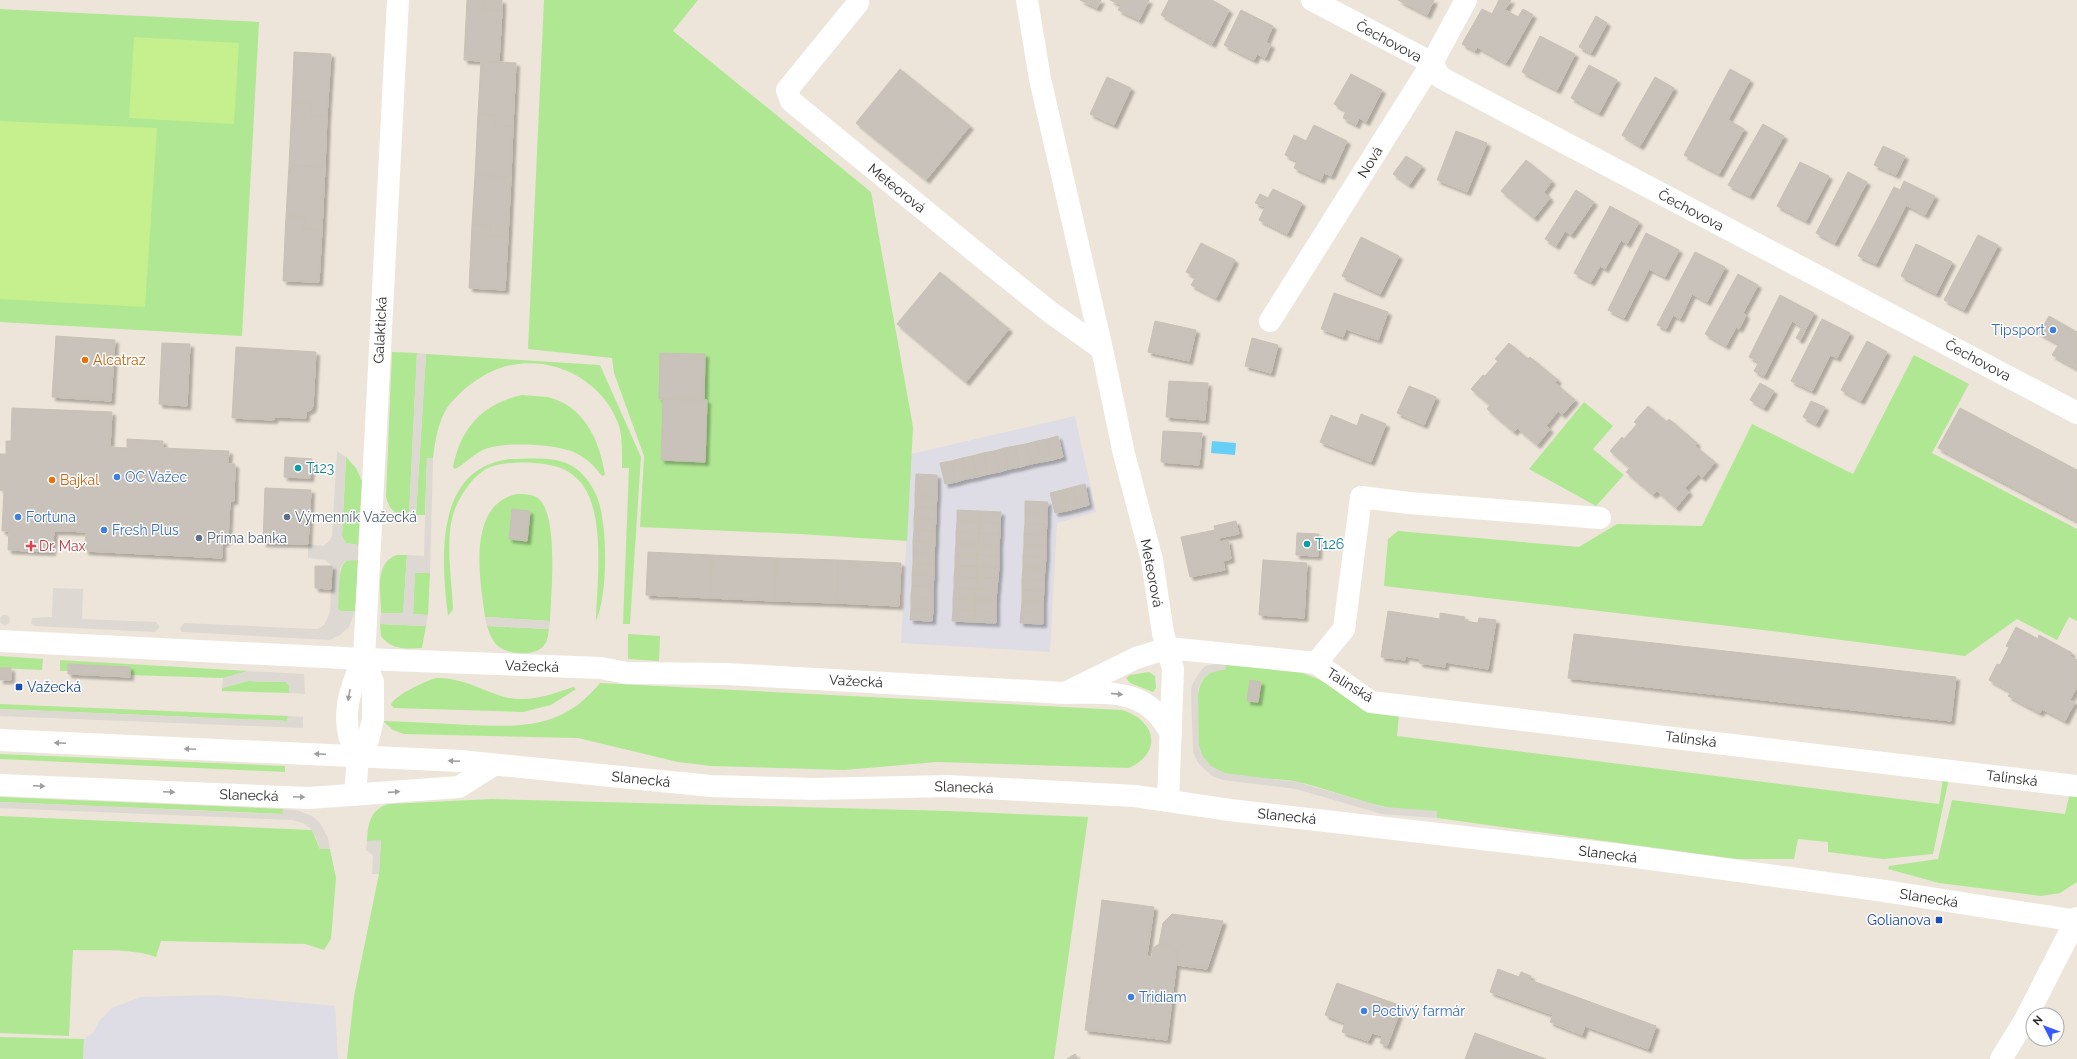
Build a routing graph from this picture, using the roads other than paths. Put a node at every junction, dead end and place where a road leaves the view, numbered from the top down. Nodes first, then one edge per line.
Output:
1 (398, 0) edge
2 (1027, 0) edge
3 (1312, 0) edge
4 (1466, 0) edge
5 (858, 3) dead end
6 (1432, 63) junction
7 (1270, 321) dead end
8 (1102, 349) junction
9 (2077, 413) edge
10 (1600, 518) dead end
11 (0, 641) edge
12 (1168, 648) junction
13 (364, 659) junction
14 (1316, 663) junction
15 (1064, 693) junction
16 (1171, 734) junction
17 (0, 740) edge
18 (358, 756) junction
19 (492, 766) junction
20 (0, 785) edge
21 (2077, 786) edge
22 (355, 795) junction
23 (1168, 801) junction
24 (2077, 920) edge
25 (2001, 1059) edge

1 - 13 street, Galaktická
2 - 8 street, Meteorová
3 - 6 street, Čechovova
4 - 6 street, Nová
5 - 8 street, Meteorová
6 - 7 street, Nová
6 - 9 street, Čechovova
8 - 12 street, Meteorová
10 - 14 street, Talinská
11 - 13 street, Važecká
12 - 14 street, Talinská
12 - 15 street, Važecká
12 - 16 street, Meteorová
13 - 15 street, Važecká
13 - 18 street, Galaktická
14 - 21 street, Talinská
15 -> 16 street, Važecká
16 - 23 street, Meteorová
18 -> 17 street, Slanecká
19 -> 18 street, Slanecká
18 - 22 street
22 -> 19 street, Slanecká
19 - 23 street, Slanecká
20 -> 22 street, Slanecká
23 - 24 street, Slanecká
24 - 25 street

